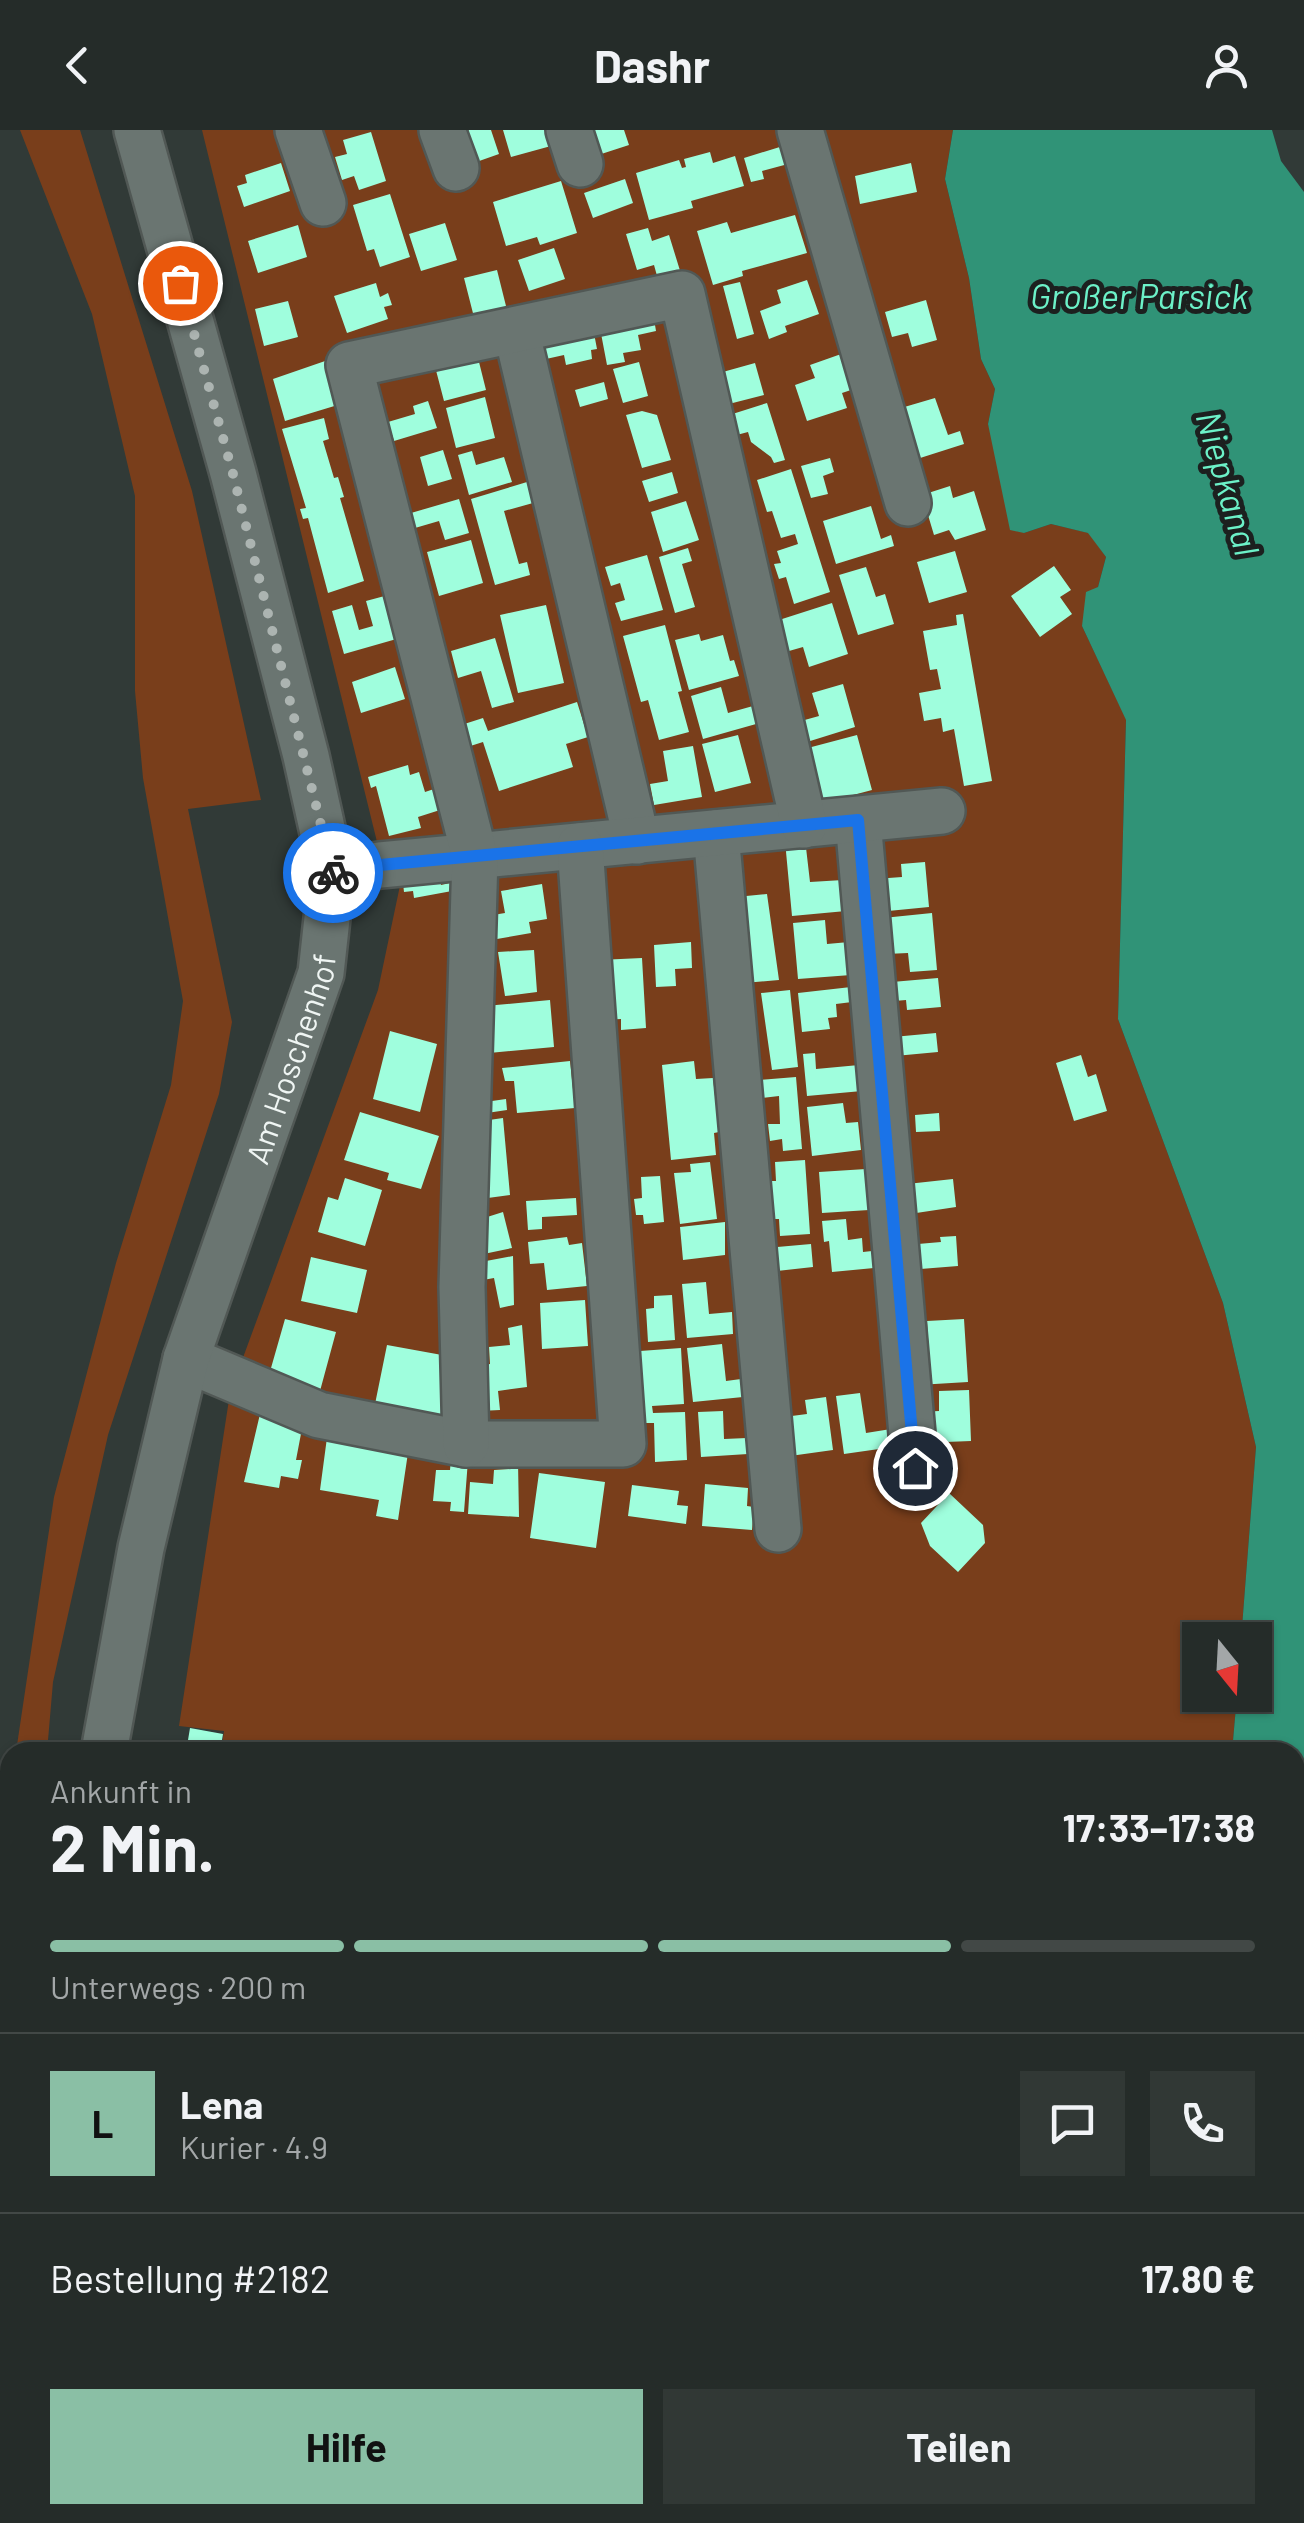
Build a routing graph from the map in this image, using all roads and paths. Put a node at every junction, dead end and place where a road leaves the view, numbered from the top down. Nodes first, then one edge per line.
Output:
1 (137, 130) edge
2 (298, 130) edge
3 (800, 130) edge
4 (323, 203) dead end
5 (516, 330) junction
6 (908, 502) dead end
7 (942, 811) dead end
8 (858, 820) junction
9 (804, 825) junction
10 (716, 833) junction
11 (637, 841) junction
12 (580, 846) junction
13 (475, 856) junction
14 (332, 873) junction
15 (186, 1358) junction
16 (466, 1444) junction
17 (915, 1468) dead end
18 (778, 1529) dead end
19 (106, 1742) edge

1 - 14 street, Am Hoschenhof
2 - 4 street
3 - 6 street
5 - 9 street
5 - 11 street
5 - 13 street
7 - 8 street
8 - 9 street
8 - 17 street
9 - 10 street
10 - 11 street
10 - 18 street
11 - 12 street
12 - 13 street
12 - 16 street
13 - 14 street
13 - 16 street
14 - 15 street, Am Hoschenhof
15 - 16 street
15 - 19 street, Am Hoschenhof

